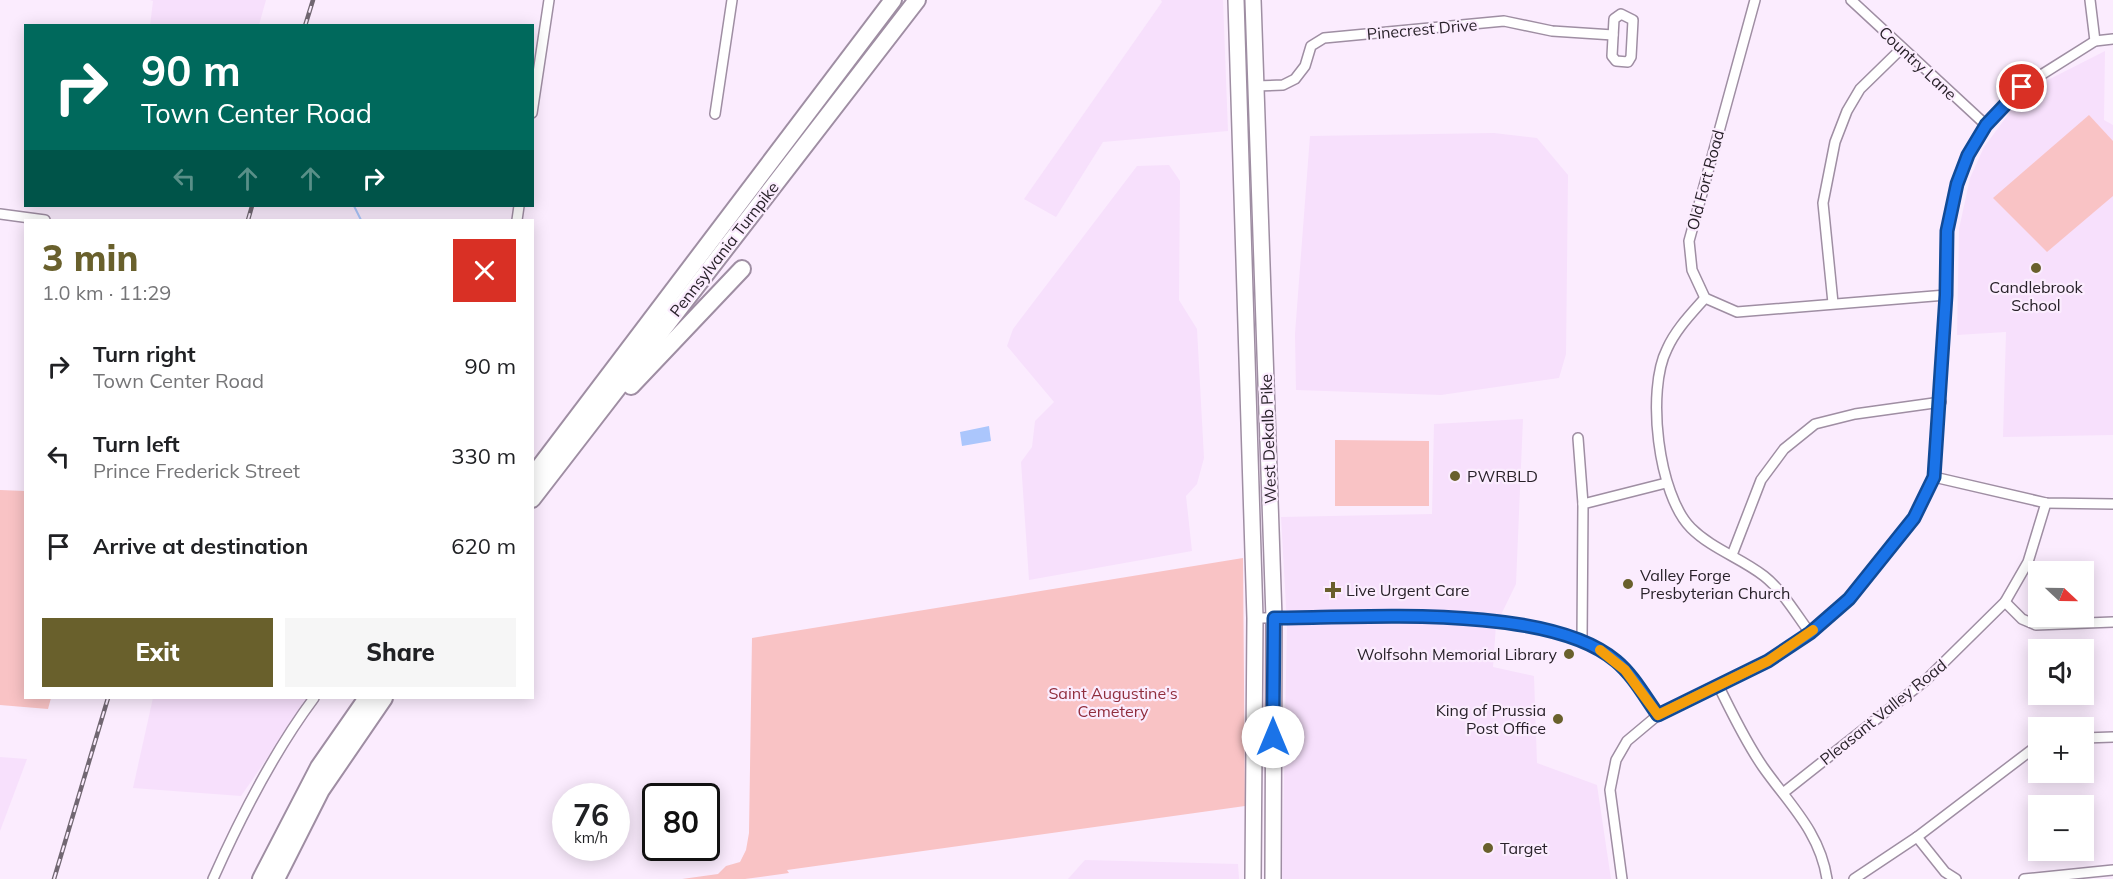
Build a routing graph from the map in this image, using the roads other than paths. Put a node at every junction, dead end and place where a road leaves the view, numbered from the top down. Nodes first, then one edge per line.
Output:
1 (549, 0) edge
2 (732, 0) edge
3 (893, 0) edge
4 (917, 0) edge
5 (1236, 0) edge
6 (1253, 0) edge
7 (1755, 0) edge
8 (1851, 0) edge
9 (2090, 0) edge
10 (1613, 35) junction
11 (2113, 39) edge
12 (2095, 41) junction
13 (1902, 48) junction
14 (1254, 86) junction
15 (534, 100) edge
16 (715, 114) dead end
17 (1986, 125) junction
18 (0, 214) edge
19 (38, 219) edge
20 (742, 269) dead end
21 (1946, 295) junction
22 (1705, 298) junction
23 (1833, 303) junction
24 (1941, 402) junction
25 (1578, 438) dead end
26 (573, 448) junction
27 (534, 474) edge
28 (1934, 477) junction
29 (1666, 483) junction
30 (534, 497) edge
31 (2046, 503) junction
32 (1583, 504) junction
33 (2113, 504) edge
34 (1732, 555) junction
35 (2005, 602) junction
36 (1256, 618) junction
37 (1274, 618) junction
38 (2113, 622) edge
39 (1810, 633) junction
40 (1582, 640) junction
41 (1718, 685) junction
42 (313, 699) edge
43 (366, 699) edge
44 (383, 699) edge
45 (1658, 715) junction
46 (2113, 737) edge
47 (2094, 738) edge
48 (2028, 754) edge
49 (1783, 793) junction
50 (1254, 830) junction
51 (1917, 837) junction
52 (2113, 870) edge
53 (1255, 877) edge
54 (213, 879) edge
55 (261, 879) edge
56 (276, 879) edge
57 (1271, 879) edge
58 (1622, 879) edge
59 (1827, 879) edge
60 (1854, 879) edge
61 (1956, 879) edge
62 (2024, 879) edge

1 - 15 street
2 - 16 street
3 - 27 highway, Pennsylvania Turnpike
4 - 26 highway, Pennsylvania Turnpike
5 - 36 highway, West Dekalb Pike
6 - 14 highway, West Dekalb Pike
7 - 22 street, Old Fort Road
8 - 13 street, Country Lane
9 - 12 street
10 - 10 street
10 - 14 street, Pinecrest Drive
11 - 12 street
12 - 17 street
13 - 17 street, Country Lane
13 - 23 street
14 - 37 highway, West Dekalb Pike
17 - 21 street
18 - 19 street
20 - 26 highway
21 - 23 street
21 - 24 street
22 - 23 street
22 - 29 street
24 - 28 street
24 - 34 street
25 - 32 street
26 - 30 highway, Pennsylvania Turnpike
28 - 31 street
28 - 39 street
29 - 32 street
29 - 34 street
31 - 33 street
31 - 35 street, Pleasant Valley Road
32 - 40 street
34 - 39 street
35 - 38 street
35 - 49 street, Pleasant Valley Road
36 - 37 street
36 - 50 highway, West Dekalb Pike
37 - 40 street
37 - 57 highway, West Dekalb Pike
39 - 41 street
40 - 45 street
41 - 45 street
41 - 49 street
42 - 54 street
43 - 55 highway
44 - 56 highway
45 - 58 street
46 - 47 street
48 - 51 street
49 - 59 street
50 - 53 highway, West Dekalb Pike
50 - 57 highway
51 - 60 street
51 - 61 street
52 - 62 street

